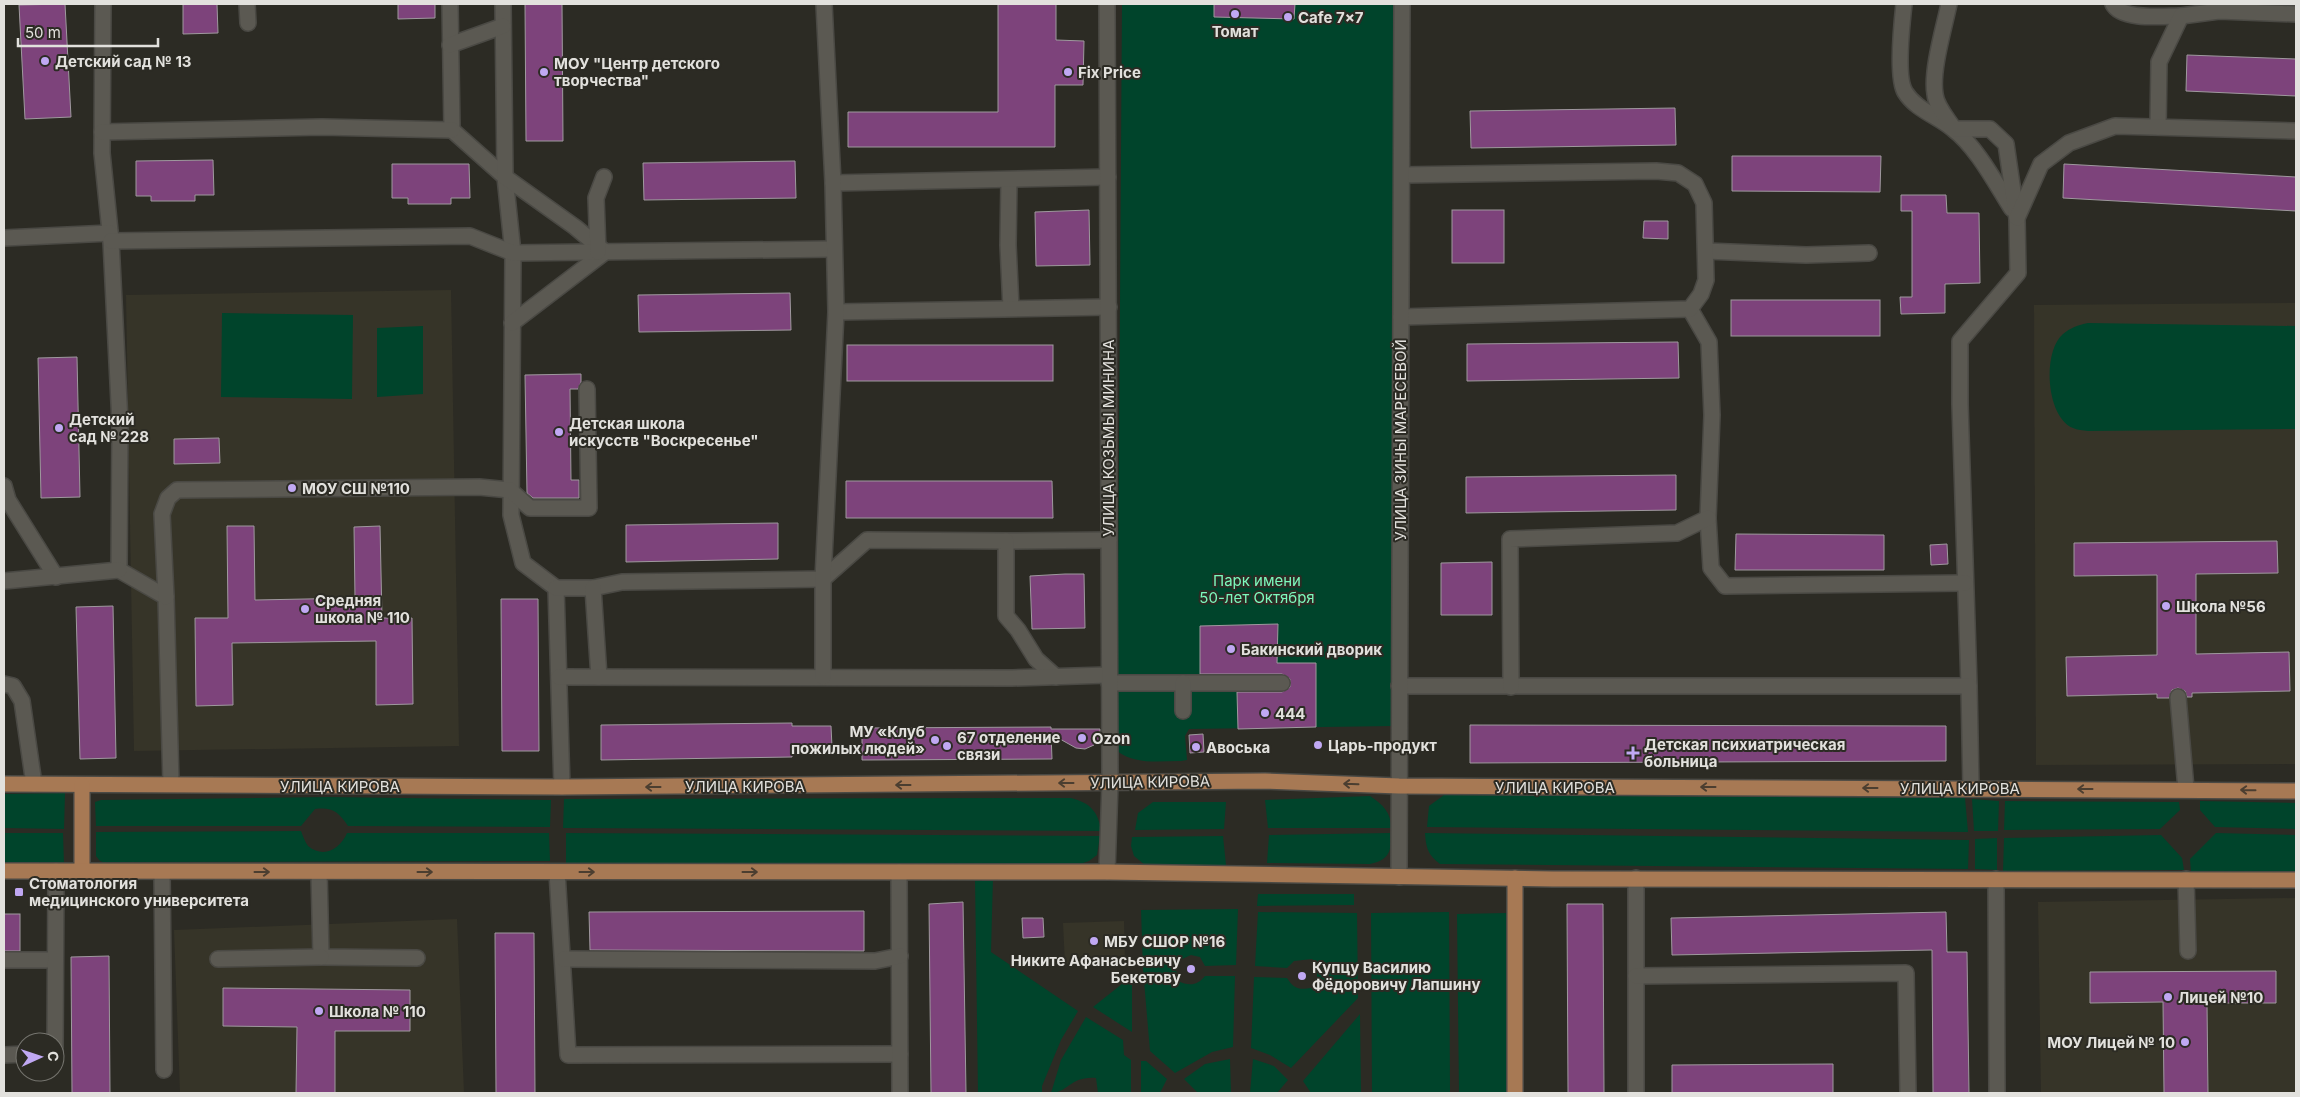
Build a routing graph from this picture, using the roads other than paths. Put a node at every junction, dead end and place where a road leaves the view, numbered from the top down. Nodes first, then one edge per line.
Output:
1 (247, 4) edge
2 (450, 4) edge
3 (503, 4) edge
4 (824, 4) edge
5 (1107, 4) edge
6 (1402, 4) edge
7 (1904, 4) edge
8 (1948, 4) edge
9 (2113, 4) edge
10 (100, 6) edge
11 (2296, 14) edge
12 (2181, 16) junction
13 (248, 23) dead end
14 (503, 26) junction
15 (450, 45) junction
16 (2158, 127) junction
17 (1954, 129) junction
18 (452, 130) junction
19 (2296, 131) edge
20 (102, 132) junction
21 (1402, 175) junction
22 (505, 177) junction
23 (604, 177) dead end
24 (1108, 177) junction
25 (1009, 180) junction
26 (834, 183) junction
27 (2016, 217) junction
28 (111, 237) junction
29 (4, 238) edge
30 (834, 249) junction
31 (600, 250) junction
32 (1706, 251) junction
33 (513, 253) junction
34 (1869, 253) dead end
35 (1108, 306) junction
36 (1011, 308) junction
37 (1690, 309) junction
38 (836, 312) junction
39 (1401, 317) junction
40 (512, 323) junction
41 (587, 389) dead end
42 (4, 486) edge
43 (510, 490) junction
44 (1708, 518) junction
45 (1109, 540) junction
46 (1006, 542) junction
47 (119, 570) junction
48 (56, 577) junction
49 (823, 579) junction
50 (4, 581) edge
51 (1966, 583) junction
52 (556, 588) junction
53 (593, 588) junction
54 (166, 598) junction
55 (559, 677) junction
56 (599, 677) junction
57 (823, 677) junction
58 (1056, 677) junction
59 (1109, 679) junction
60 (1183, 683) junction
61 (1282, 683) dead end
62 (4, 684) edge
63 (1399, 686) junction
64 (1969, 686) junction
65 (1511, 687) junction
66 (2178, 697) dead end
67 (1183, 711) dead end
68 (1110, 783) junction
69 (4, 784) edge
70 (34, 784) junction
71 (171, 784) junction
72 (82, 785) junction
73 (1399, 786) junction
74 (562, 787) junction
75 (1971, 788) junction
76 (2186, 789) junction
77 (2296, 792) edge
78 (4, 871) edge
79 (56, 871) junction
80 (82, 872) junction
81 (162, 872) junction
82 (319, 872) junction
83 (557, 872) junction
84 (899, 872) junction
85 (1107, 872) junction
86 (1400, 877) junction
87 (1515, 878) junction
88 (1636, 878) junction
89 (1996, 879) junction
90 (2186, 879) junction
91 (2296, 880) edge
92 (2188, 951) dead end
93 (900, 956) junction
94 (321, 957) junction
95 (417, 958) dead end
96 (218, 959) dead end
97 (564, 959) junction
98 (4, 960) edge
99 (54, 960) junction
100 (1636, 976) junction
101 (55, 1032) edge
102 (900, 1054) junction
103 (164, 1070) dead end
104 (900, 1093) edge
105 (1516, 1093) edge
106 (1636, 1093) edge
107 (1908, 1093) edge
108 (1997, 1093) edge

1 - 13 street
2 - 15 street
3 - 14 street
4 - 26 street
5 - 24 street, УЛИЦА КОЗЬМЫ МИНИНА
6 - 21 street, УЛИЦА ЗИНЫ МАРЕСЕВОЙ
7 - 17 street
8 - 17 street
9 - 12 street
10 - 20 street
11 - 12 street
12 - 16 street
14 - 15 street
14 - 22 street
15 - 18 street
16 - 19 street
16 - 27 street
17 - 27 street
17 - 27 street
18 - 20 street
18 - 22 street
20 - 28 street
21 - 32 street
21 - 39 street, УЛИЦА ЗИНЫ МАРЕСЕВОЙ
22 - 31 street
22 - 33 street
23 - 31 street
24 - 25 street
24 - 35 street, УЛИЦА КОЗЬМЫ МИНИНА
25 - 26 street
25 - 36 street
26 - 30 street
27 - 51 street
28 - 29 street
28 - 33 street
28 - 47 street
30 - 31 street
30 - 38 street
31 - 33 street
31 - 40 street
32 - 34 street
32 - 37 street
33 - 40 street
35 - 36 street
35 - 45 street, УЛИЦА КОЗЬМЫ МИНИНА
36 - 38 street
37 - 39 street
37 - 44 street
38 - 49 street
39 - 63 street, УЛИЦА ЗИНЫ МАРЕСЕВОЙ
40 - 43 street
41 - 43 street
42 - 48 street
43 - 52 street
43 - 54 street
44 - 51 street
44 - 65 street
45 - 46 street
45 - 59 street, УЛИЦА КОЗЬМЫ МИНИНА
46 - 49 street
46 - 58 street
47 - 48 street
47 - 54 street
48 - 50 street
49 - 53 street
49 - 57 street
51 - 64 street
52 - 53 street
52 - 55 street
53 - 56 street
54 - 71 street
55 - 56 street
55 - 74 street
56 - 57 street
57 - 58 street
58 - 59 street
59 - 60 street
59 - 68 street, УЛИЦА КОЗЬМЫ МИНИНА
60 - 61 street
60 - 67 street
62 - 70 street
63 - 65 street
63 - 73 street, УЛИЦА ЗИНЫ МАРЕСЕВОЙ
64 - 65 street
64 - 75 street
66 - 76 street
73 -> 68 main road, УЛИЦА КИРОВА
68 -> 74 main road, УЛИЦА КИРОВА
68 - 85 street, УЛИЦА КОЗЬМЫ МИНИНА
69 - 70 main road, УЛИЦА КИРОВА
70 - 72 main road, УЛИЦА КИРОВА
71 - 72 main road, УЛИЦА КИРОВА
71 - 74 main road, УЛИЦА КИРОВА
72 - 80 main road
75 -> 73 main road, УЛИЦА КИРОВА
73 - 86 street, УЛИЦА ЗИНЫ МАРЕСЕВОЙ
76 -> 75 main road, УЛИЦА КИРОВА
77 -> 76 main road, УЛИЦА КИРОВА
78 - 79 main road
79 - 80 main road
79 - 99 street
80 - 81 main road
81 -> 82 main road
81 - 103 street
82 -> 83 main road
82 - 94 street
83 -> 84 main road
83 - 97 street
84 - 85 main road
84 - 93 street
85 - 86 main road
86 - 87 main road
87 - 88 main road
87 - 105 main road
88 - 89 main road
88 - 100 street
89 - 90 main road
89 - 108 street
90 - 91 main road
90 - 92 street
93 - 97 street
93 - 102 street
94 - 95 street
94 - 96 street
97 - 102 street
98 - 99 street
99 - 101 street
100 - 106 street
100 - 107 street
102 - 104 street

